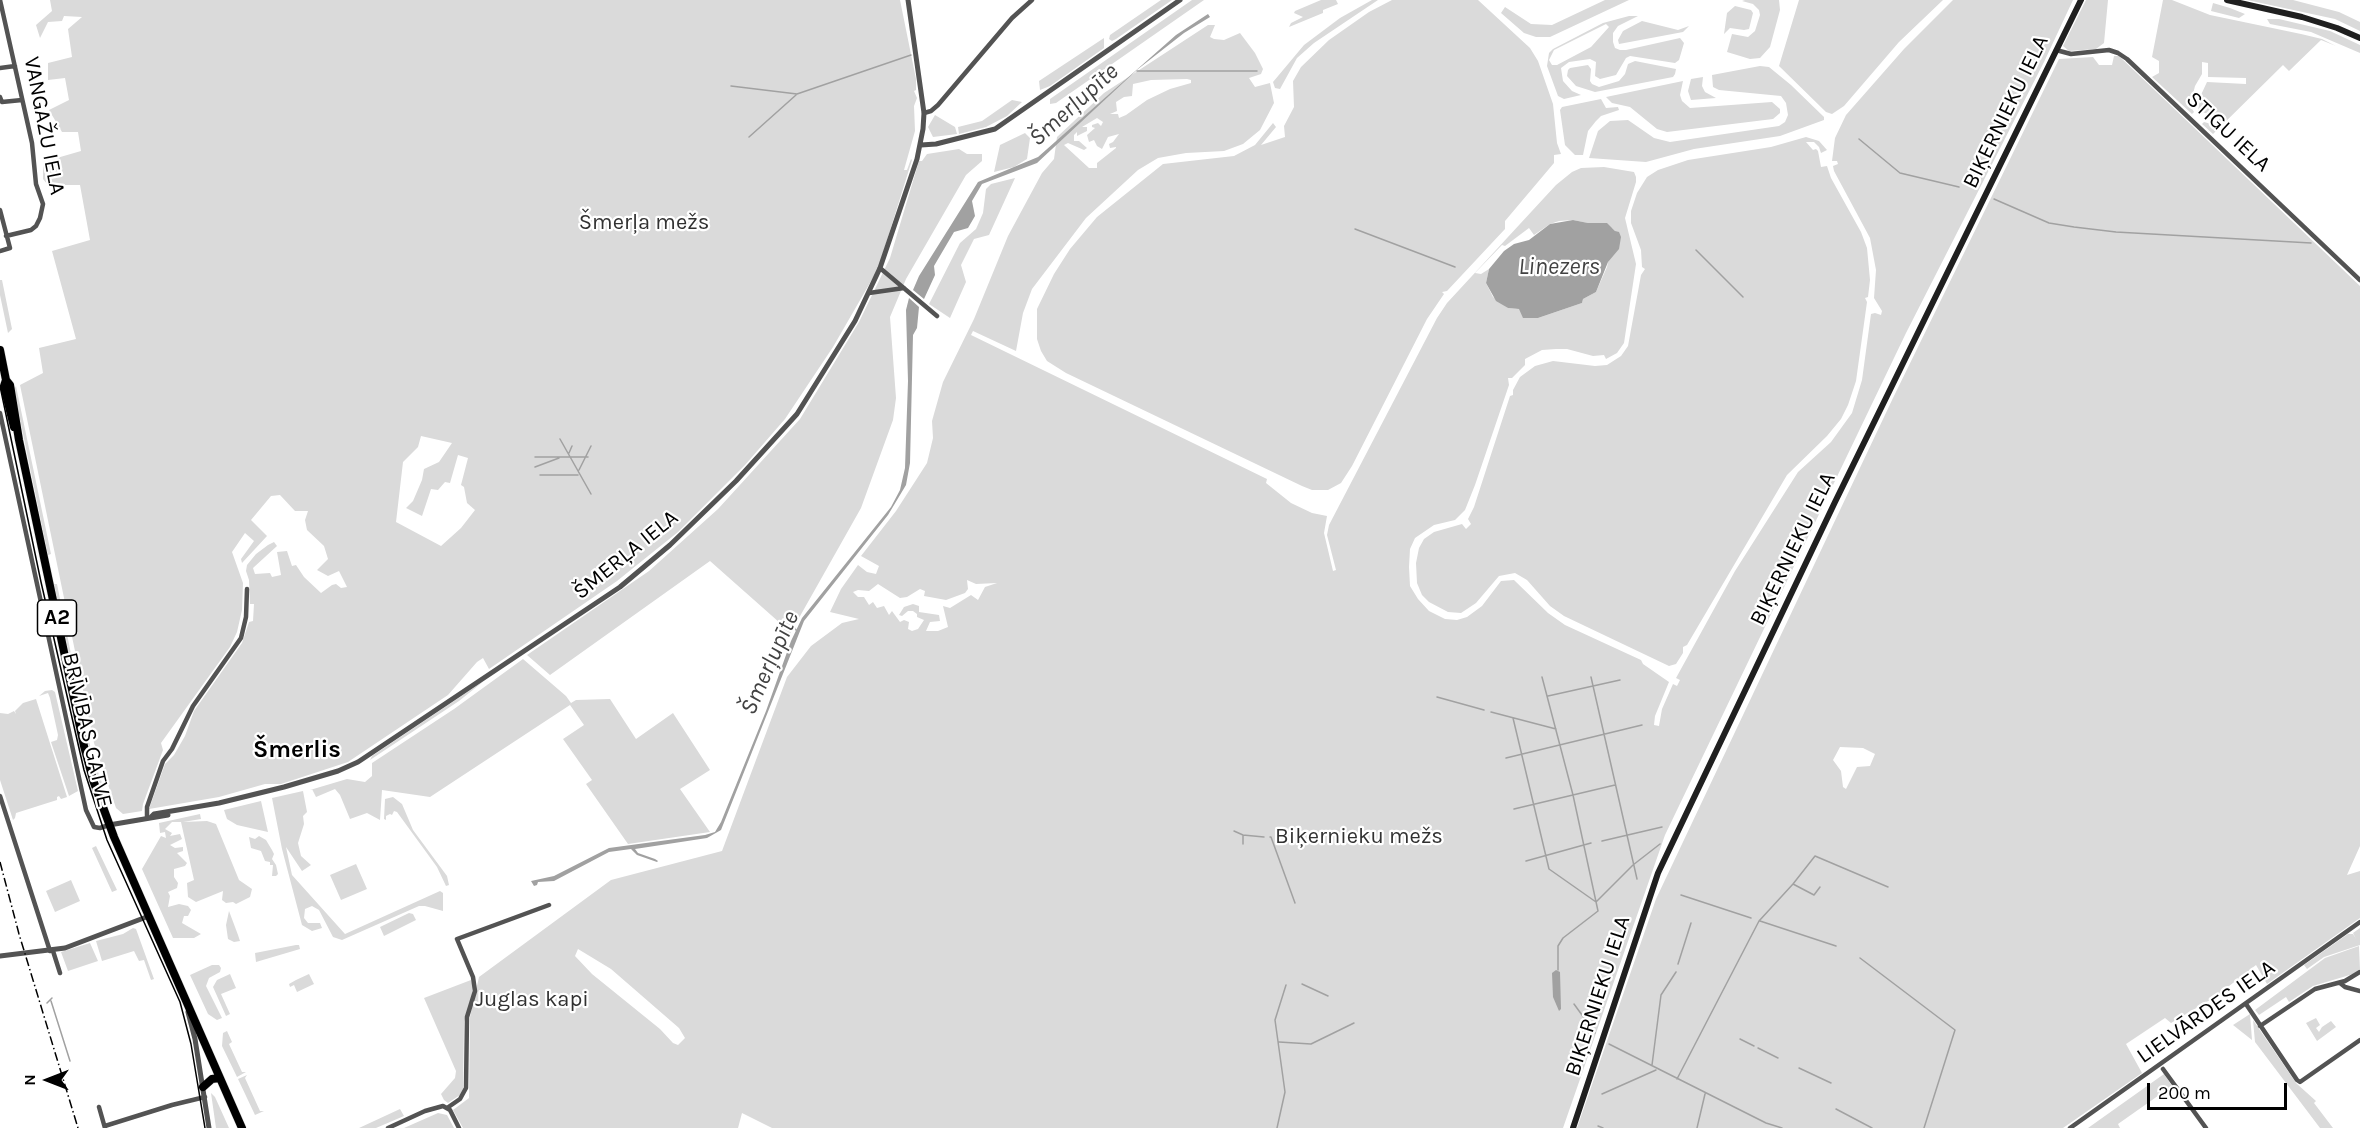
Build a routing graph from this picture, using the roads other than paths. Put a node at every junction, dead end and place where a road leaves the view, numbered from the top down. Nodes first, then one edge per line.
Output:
1 (0, 0) edge
2 (908, 0) edge
3 (1032, 0) edge
4 (1180, 0) edge
5 (2081, 0) edge
6 (2227, 0) edge
7 (2360, 38) edge
8 (2056, 50) junction
9 (15, 66) junction
10 (0, 68) edge
11 (0, 97) edge
12 (22, 100) junction
13 (924, 113) junction
14 (921, 145) junction
15 (0, 210) edge
16 (6, 236) junction
17 (0, 251) edge
18 (880, 268) junction
19 (2360, 280) edge
20 (904, 288) junction
21 (869, 293) junction
22 (937, 316) dead end
23 (0, 350) edge
24 (0, 413) edge
25 (247, 590) dead end
26 (0, 796) edge
27 (149, 817) junction
28 (109, 825) junction
29 (549, 905) dead end
30 (149, 916) junction
31 (2360, 922) edge
32 (52, 951) junction
33 (0, 956) edge
34 (2360, 972) edge
35 (60, 974) dead end
36 (2340, 983) junction
37 (2360, 991) edge
38 (183, 993) junction
39 (2246, 1004) junction
40 (2260, 1026) junction
41 (2360, 1040) edge
42 (2163, 1069) dead end
43 (219, 1078) junction
44 (203, 1087) junction
45 (205, 1097) junction
46 (99, 1107) dead end
47 (447, 1108) junction
48 (105, 1127) edge
49 (209, 1128) edge
50 (242, 1128) edge
51 (387, 1128) edge
52 (459, 1128) edge
53 (1573, 1128) edge
54 (2070, 1128) edge
55 (2206, 1128) edge

1 - 9 street, VANGAŽU IELA
2 - 13 street, ŠMERĻA IELA
3 - 13 street
4 - 14 street
5 - 8 main road, BIĶERNIEKU IELA
6 - 7 main road
8 - 19 street, STIGU IELA
8 - 53 main road, BIĶERNIEKU IELA
9 - 10 street
9 - 12 street, VANGAŽU IELA
11 - 12 street
12 - 16 street, VANGAŽU IELA
13 - 14 street, ŠMERĻA IELA
14 - 18 street, ŠMERĻA IELA
15 - 16 street
16 - 17 street
18 - 20 street
18 - 21 street, ŠMERĻA IELA
20 - 21 street
20 - 22 street
21 - 27 street, ŠMERĻA IELA
23 - 28 highway, BRĪVĪBAS GATVE / A2
24 - 28 street, BRĪVĪBAS GATVE
25 - 27 street
26 - 32 street
27 - 28 street, ŠMERĻA IELA
28 - 30 highway, BRĪVĪBAS GATVE / A2
29 - 47 street
30 - 32 street
30 - 38 highway, BRĪVĪBAS GATVE / A2
31 - 39 street, LIELVĀRDES IELA
32 - 33 street
32 - 35 street
34 - 36 street
36 - 37 street
36 - 40 street
38 - 43 highway, BRĪVĪBAS GATVE / A2
38 - 44 street
39 - 40 street
39 - 54 street, LIELVĀRDES IELA
40 - 41 street
42 - 55 street
43 - 44 highway
43 - 50 highway, BRĪVĪBAS GATVE / A2
44 - 45 street
45 - 48 street
45 - 49 street
46 - 48 street
47 - 51 street
47 - 52 street

